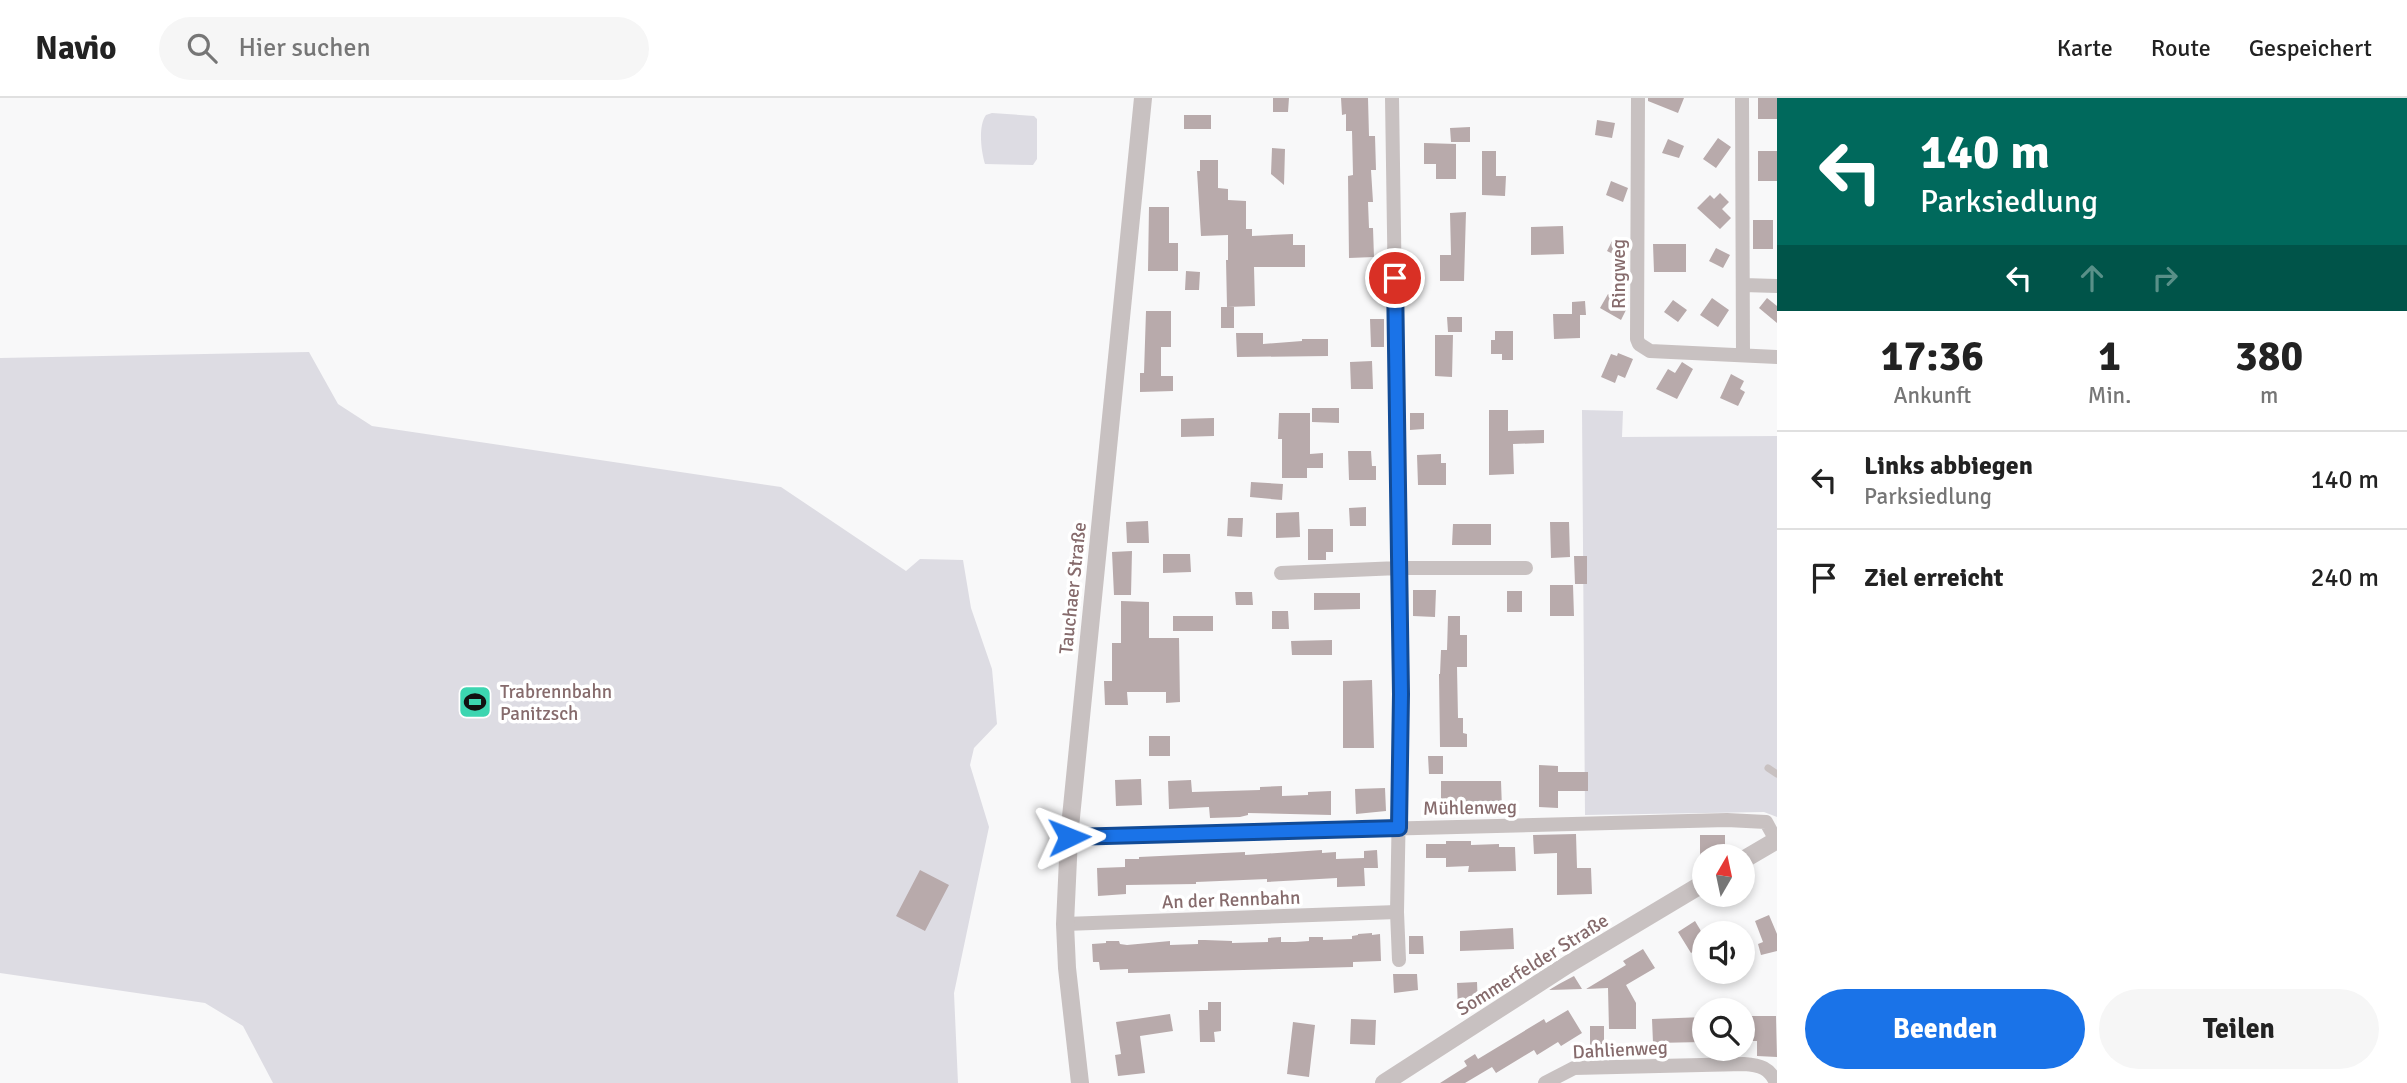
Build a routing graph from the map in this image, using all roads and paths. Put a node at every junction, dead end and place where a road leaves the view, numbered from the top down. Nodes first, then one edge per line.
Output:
1 (1143, 98) edge
2 (1392, 98) edge
3 (1638, 98) edge
4 (1742, 98) edge
5 (1743, 285) junction
6 (1777, 286) edge
7 (1743, 355) junction
8 (1777, 357) edge
9 (1399, 568) junction
10 (1525, 568) dead end
11 (1281, 573) dead end
12 (1768, 768) dead end
13 (1777, 774) edge
14 (1399, 828) junction
15 (1069, 837) junction
16 (1777, 840) edge
17 (1755, 853) edge
18 (1692, 890) edge
19 (1398, 912) junction
20 (1065, 924) junction
21 (1399, 960) dead end
22 (1080, 1083) edge
23 (1384, 1083) edge
24 (1545, 1083) edge
25 (1776, 1083) edge

1 - 15 street, Tauchaer Straße
2 - 9 street
3 - 7 street, Ringweg
4 - 5 street
5 - 6 street
5 - 7 street
7 - 8 street, Ringweg
9 - 10 street
9 - 11 street
9 - 14 street
12 - 13 lane
14 - 15 street, Mühlenweg
14 - 16 street, Mühlenweg
14 - 19 street
15 - 20 street, Tauchaer Straße
16 - 17 street
18 - 23 street, Sommerfelder Straße
19 - 20 street, An der Rennbahn
19 - 21 street
20 - 22 street, Tauchaer Straße
24 - 25 street, Dahlienweg

